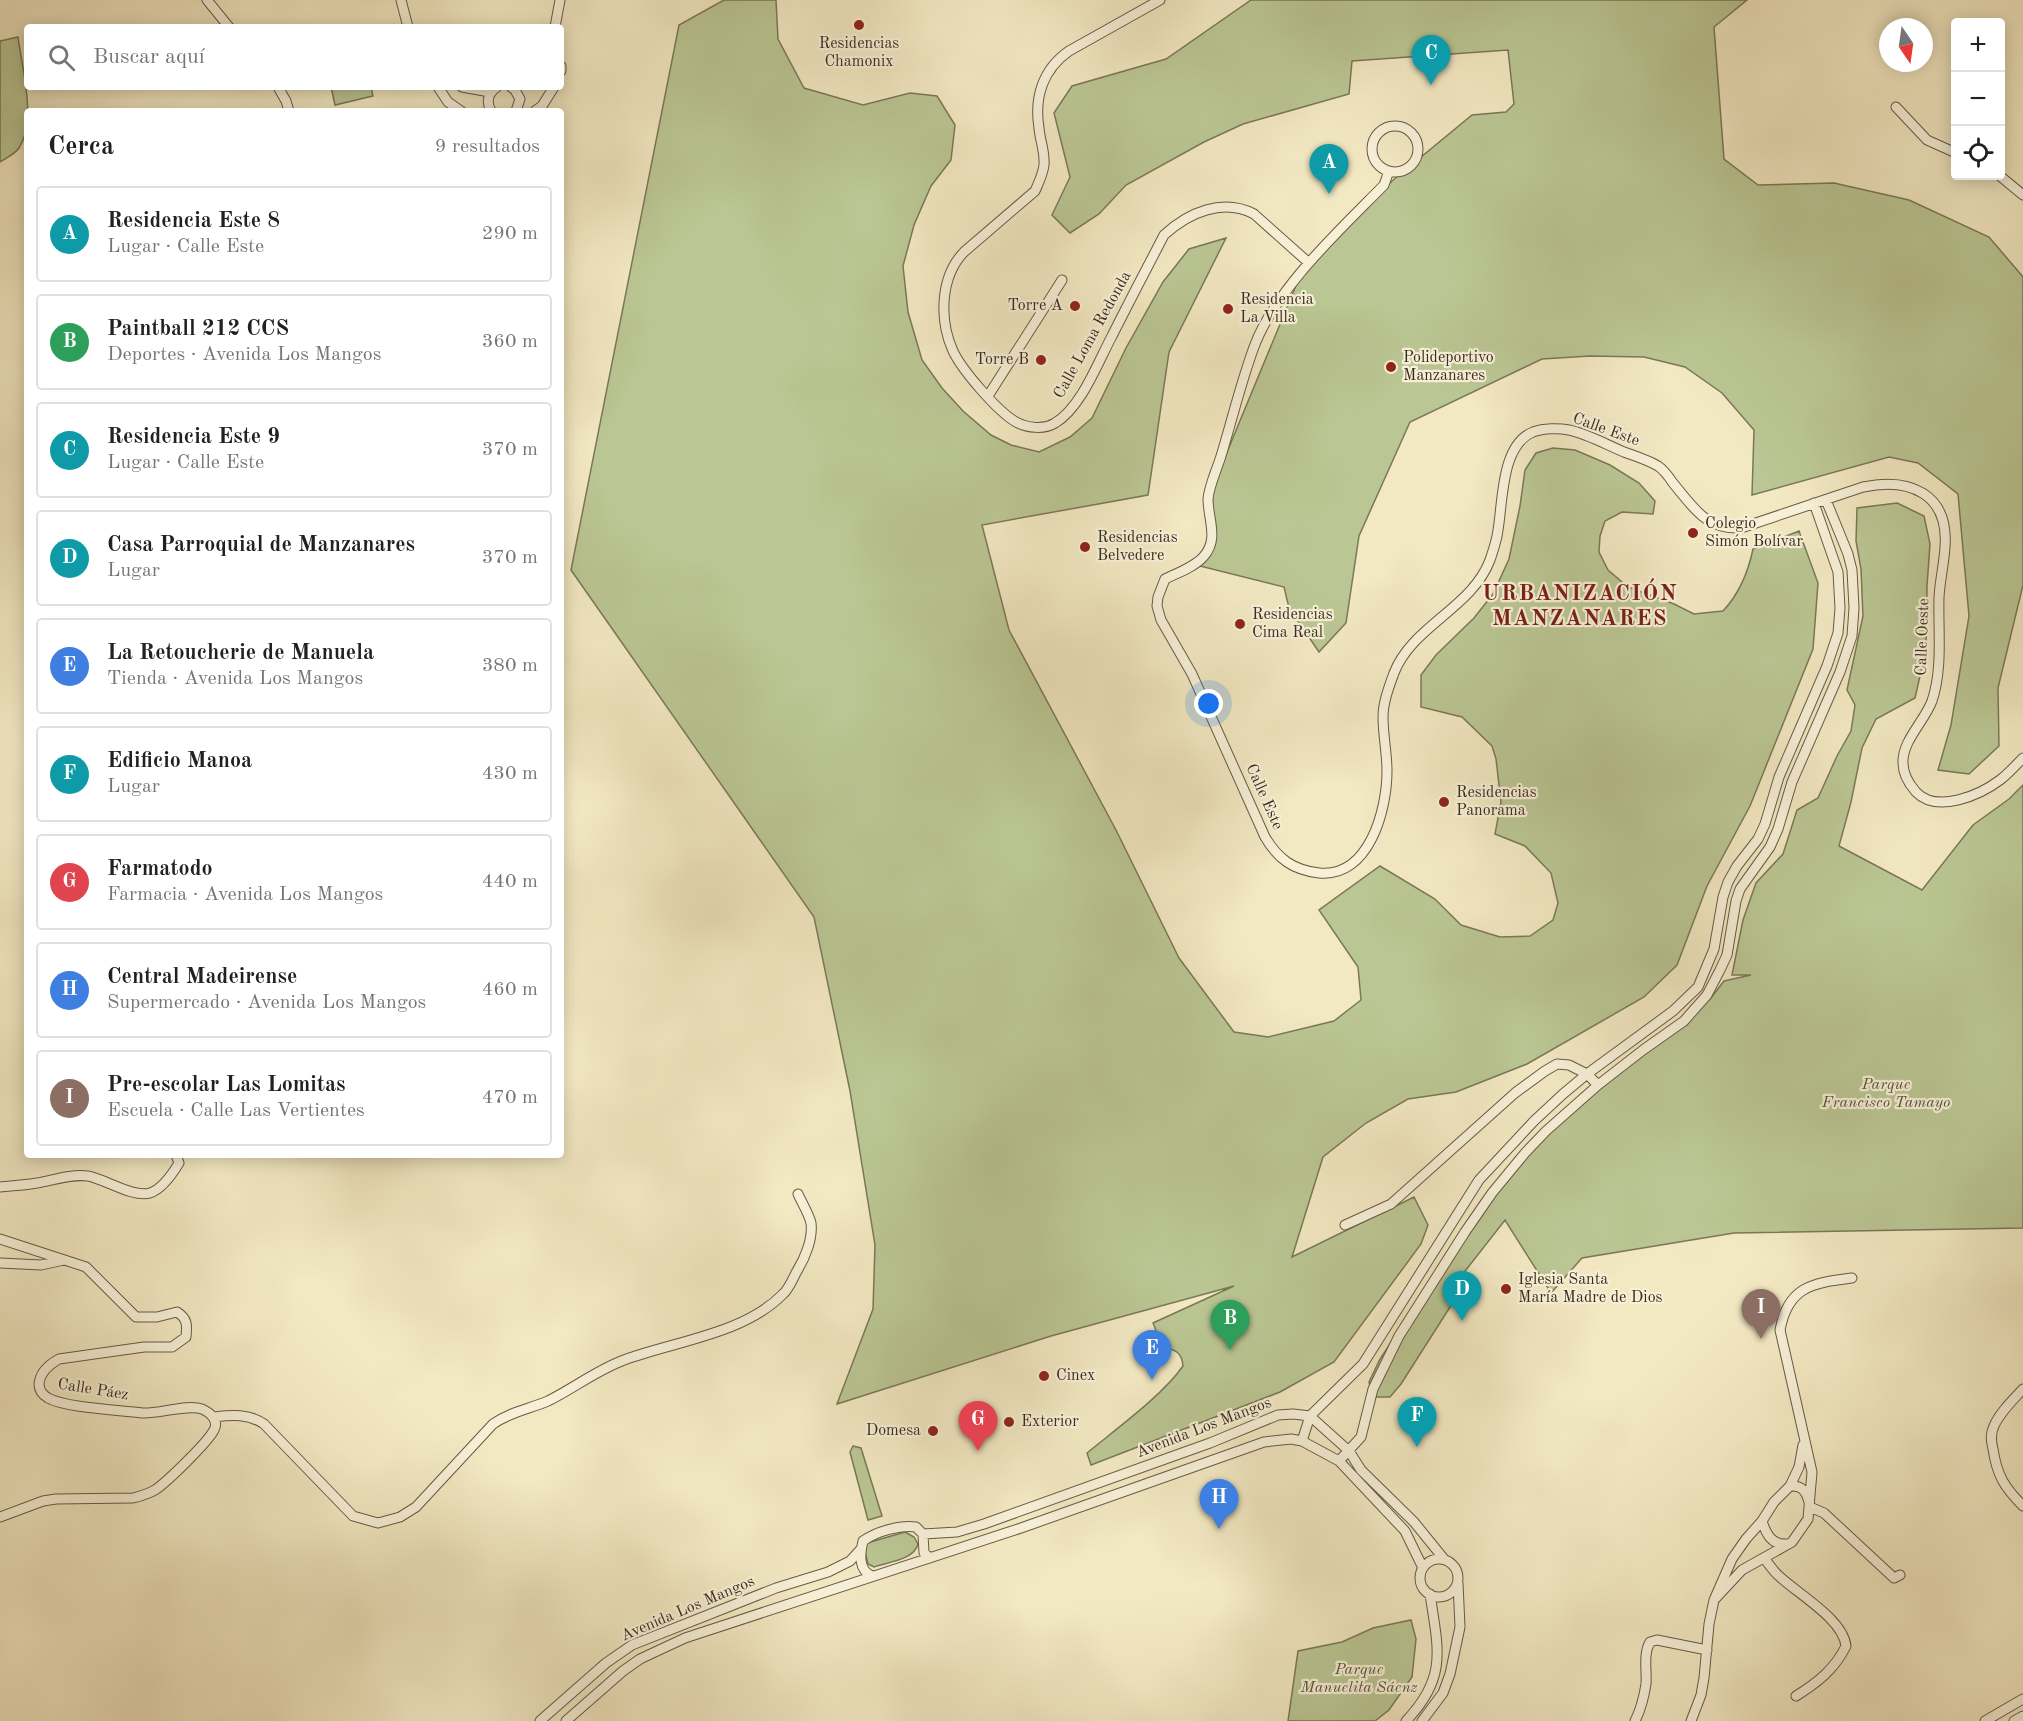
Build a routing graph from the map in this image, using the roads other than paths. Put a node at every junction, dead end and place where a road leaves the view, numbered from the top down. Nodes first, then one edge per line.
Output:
1 (207, 0) edge
2 (401, 0) edge
3 (560, 0) edge
4 (1160, 0) edge
5 (227, 24) edge
6 (407, 24) edge
7 (556, 24) edge
8 (280, 90) edge
9 (440, 90) edge
10 (494, 90) edge
11 (515, 90) edge
12 (552, 90) edge
13 (1896, 107) dead end
14 (288, 108) edge
15 (457, 108) edge
16 (490, 108) edge
17 (517, 108) edge
18 (538, 108) edge
19 (1951, 151) edge
20 (1389, 171) junction
21 (2005, 180) edge
22 (2023, 195) edge
23 (1309, 263) junction
24 (1062, 280) dead end
25 (988, 396) junction
26 (1826, 500) junction
27 (1814, 503) junction
28 (1838, 529) junction
29 (1825, 533) junction
30 (2023, 758) edge
31 (1587, 1074) junction
32 (1598, 1085) junction
33 (177, 1158) edge
34 (0, 1187) edge
35 (798, 1194) dead end
36 (1345, 1225) dead end
37 (0, 1239) edge
38 (66, 1260) junction
39 (0, 1263) edge
40 (1852, 1278) dead end
41 (2023, 1389) edge
42 (213, 1416) junction
43 (1310, 1416) junction
44 (1804, 1438) junction
45 (1302, 1441) junction
46 (1349, 1451) junction
47 (1339, 1461) junction
48 (1790, 1486) junction
49 (2023, 1506) edge
50 (1810, 1507) junction
51 (0, 1517) edge
52 (1762, 1521) junction
53 (923, 1534) junction
54 (1788, 1544) junction
55 (861, 1549) junction
56 (930, 1558) junction
57 (1764, 1558) junction
58 (1444, 1559) junction
59 (1423, 1568) junction
60 (1900, 1575) dead end
61 (872, 1576) junction
62 (1458, 1582) junction
63 (1430, 1594) junction
64 (1714, 1600) junction
65 (1707, 1650) junction
66 (1796, 1696) dead end
67 (2023, 1699) edge
68 (2023, 1716) edge
69 (540, 1721) edge
70 (566, 1721) edge
71 (1406, 1721) edge
72 (1422, 1721) edge
73 (1635, 1721) edge
74 (1690, 1721) edge
75 (1985, 1721) edge
76 (2014, 1721) edge

1 - 5 street
2 - 6 street
3 - 7 street
4 - 25 street, Calle Loma Redonda
8 - 14 street
9 - 15 street
10 - 16 street
11 - 17 street
12 - 18 street
13 - 19 street
20 - 20 street
20 - 23 street, Calle Este
21 - 22 street
23 - 25 street, Calle Loma Redonda
23 - 27 street, Calle Este
24 - 25 street
26 - 27 street, Calle Este
26 - 28 street
26 - 30 street, Calle Oeste
27 - 29 street
28 - 29 street
28 - 32 street
29 - 31 street
31 - 32 street
31 - 36 street
31 - 43 street
32 - 46 street
33 - 34 street
35 - 42 street
37 - 38 street, Calle Páez
38 - 39 street
38 - 42 street, Calle Páez
40 - 44 street
41 - 49 street
42 - 51 street
43 - 45 street
43 - 46 street
43 - 53 street, Avenida Los Mangos
44 - 48 street
44 - 50 street
45 - 47 street, Avenida Los Mangos
45 - 56 street, Avenida Los Mangos
46 - 47 street
46 - 58 street
47 - 59 street, Avenida Los Mangos
48 - 50 street
48 - 52 street
50 - 54 street
50 - 60 street
52 - 54 street
52 - 64 street
53 - 55 street, Avenida Los Mangos
53 - 56 street
54 - 57 street
55 - 61 street
55 - 69 street, Avenida Los Mangos
56 - 61 street, Avenida Los Mangos
57 - 64 street
57 - 66 street
58 - 59 street
58 - 62 street
59 - 63 street
61 - 70 street, Avenida Los Mangos
62 - 63 street
62 - 72 street
63 - 71 street
64 - 65 street
65 - 73 street
65 - 74 street
67 - 75 street
68 - 76 street

